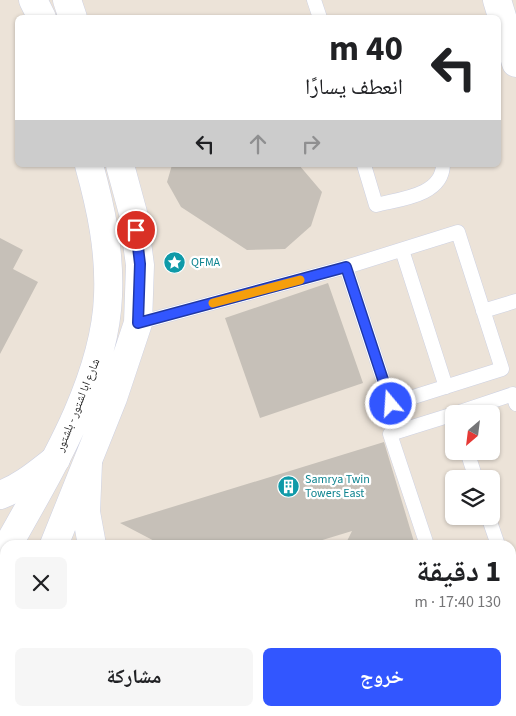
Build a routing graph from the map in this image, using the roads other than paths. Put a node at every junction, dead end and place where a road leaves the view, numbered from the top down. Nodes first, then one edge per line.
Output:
1 (33, 0) edge
2 (67, 0) edge
3 (314, 0) edge
4 (496, 0) edge
5 (40, 15) edge
6 (72, 15) edge
7 (319, 15) edge
8 (501, 15) edge
9 (501, 16) edge
10 (516, 63) edge
11 (90, 167) edge
12 (121, 167) edge
13 (365, 167) edge
14 (442, 167) edge
15 (402, 250) junction
16 (346, 267) junction
17 (516, 301) edge
18 (483, 311) junction
19 (138, 323) junction
20 (446, 387) junction
21 (516, 404) edge
22 (481, 405) edge
23 (445, 417) edge
24 (56, 458) junction
25 (88, 463) junction
26 (0, 495) edge
27 (491, 525) edge
28 (11, 540) edge
29 (56, 540) edge
30 (91, 540) edge
31 (425, 540) edge
32 (496, 540) edge

1 - 5 street
2 - 6 street
3 - 7 lane
4 - 8 street
9 - 10 street
11 - 24 street, شارع ابا لشتور - بلشتور
12 - 19 street
13 - 14 lane
15 - 16 lane
15 - 18 lane
15 - 20 lane
16 - 19 lane
16 - 20 lane
17 - 18 lane
18 - 20 lane
19 - 25 street
21 - 22 lane
23 - 31 lane
24 - 26 street
24 - 28 street, شارع ابا لشتور - بلشتور
25 - 29 street
25 - 30 street
27 - 32 lane

